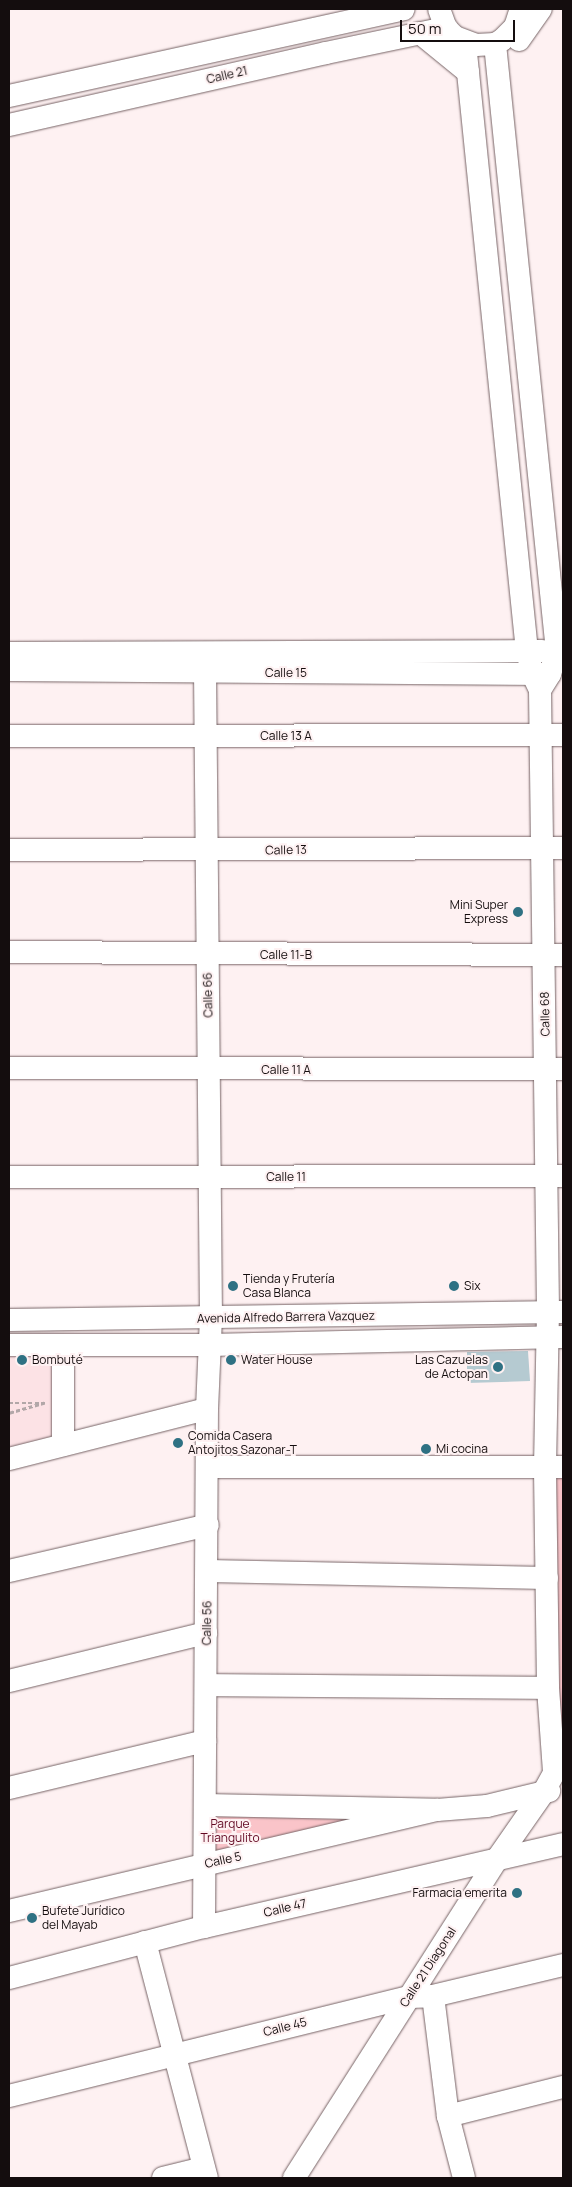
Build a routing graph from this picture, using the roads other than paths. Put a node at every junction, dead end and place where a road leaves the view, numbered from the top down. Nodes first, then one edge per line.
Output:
1 (402, 9) edge
2 (527, 9) edge
3 (443, 18) edge
4 (420, 33) junction
5 (465, 43) junction
6 (494, 44) junction
7 (114, 71) junction
8 (468, 72) junction
9 (497, 72) junction
10 (9, 96) edge
11 (118, 100) junction
12 (9, 125) edge
13 (526, 351) junction
14 (497, 352) junction
15 (527, 651) junction
16 (560, 651) edge
17 (9, 653) edge
18 (9, 670) edge
19 (205, 672) junction
20 (547, 678) edge
21 (541, 734) junction
22 (563, 734) edge
23 (9, 736) edge
24 (206, 737) junction
25 (553, 848) edge
26 (9, 850) edge
27 (206, 851) junction
28 (9, 952) edge
29 (207, 955) junction
30 (554, 955) edge
31 (9, 1068) edge
32 (554, 1069) edge
33 (208, 1070) junction
34 (555, 1176) edge
35 (9, 1177) edge
36 (210, 1178) junction
37 (556, 1312) edge
38 (210, 1318) junction
39 (9, 1320) edge
40 (555, 1337) edge
41 (9, 1345) edge
42 (63, 1345) junction
43 (209, 1345) junction
44 (207, 1409) junction
45 (63, 1445) junction
46 (9, 1459) edge
47 (554, 1466) edge
48 (208, 1467) junction
49 (208, 1525) junction
50 (9, 1571) edge
51 (207, 1571) junction
52 (547, 1578) junction
53 (206, 1633) junction
54 (9, 1681) edge
55 (206, 1685) junction
56 (548, 1688) junction
57 (206, 1741) junction
58 (556, 1777) edge
59 (9, 1788) edge
60 (205, 1805) junction
61 (437, 1810) junction
62 (563, 1844) edge
63 (497, 1859) junction
64 (204, 1864) junction
65 (9, 1911) edge
66 (204, 1927) junction
67 (145, 1942) junction
68 (563, 1965) edge
69 (9, 1978) edge
70 (434, 1996) junction
71 (410, 1997) junction
72 (174, 2054) junction
73 (563, 2087) edge
74 (9, 2096) edge
75 (448, 2116) junction
76 (205, 2173) edge
77 (162, 2178) edge
78 (294, 2178) edge
79 (464, 2178) edge

1 - 7 street
2 - 6 street
2 - 9 street
3 - 4 street, Calle 21
3 - 5 street
4 - 8 street
4 - 11 street, Calle 21
5 - 6 street
5 - 8 street
6 - 9 street
7 - 10 street
7 - 11 street
8 - 14 street
9 - 13 street
11 - 12 street, Calle 21
13 - 14 street
13 - 16 street
14 - 15 street
15 - 16 street, Calle 15
15 - 17 street, Calle 15
15 - 20 street
16 - 20 street
18 - 19 street, Calle 15
19 - 20 street, Calle 15
19 - 24 street, Calle 66
20 - 21 street, Calle 68
21 - 22 street, Calle 13 A
21 - 24 street, Calle 13 A
21 - 25 street, Calle 68
23 - 24 street, Calle 13 A
24 - 27 street, Calle 66
25 - 27 street, Calle 13
25 - 30 street, Calle 68
26 - 27 street, Calle 13
27 - 29 street, Calle 66
28 - 29 street, Calle 11-B
29 - 30 street, Calle 11-B
29 - 33 street, Calle 66
30 - 32 street, Calle 68
31 - 33 street, Calle 11 A
32 - 33 street, Calle 11 A
32 - 34 street, Calle 68
33 - 36 street, Calle 66
34 - 36 street, Calle 11
34 - 37 street, Calle 68
35 - 36 street, Calle 11
36 - 38 street, Calle 66
37 - 38 street, Avenida Alfredo Barrera Vazquez
37 - 40 street, Calle 68
38 - 39 street, Avenida Alfredo Barrera Vazquez
38 - 43 street, Calle 56
40 - 43 street, Avenida Alfredo Barrera Vazquez
40 - 47 street, Calle 68
41 - 42 street, Avenida Alfredo Barrera Vazquez
42 - 43 street, Avenida Alfredo Barrera Vazquez
42 - 45 street
43 - 44 street, Calle 56
44 - 45 street
44 - 48 street, Calle 56
45 - 46 street
47 - 48 street
47 - 52 street, Calle 68
48 - 49 street, Calle 56
49 - 50 street
49 - 51 street, Calle 56
51 - 52 street
51 - 53 street, Calle 56
52 - 56 street, Calle 68
53 - 54 street
53 - 55 street, Calle 56
55 - 56 street
55 - 57 street, Calle 56
56 - 58 street, Calle 68
57 - 59 street
57 - 60 street, Calle 56
58 - 61 street, Calle 5
58 - 63 street, Calle 21 Diagonal
60 - 61 street, Calle 5
60 - 64 street, Calle 56
61 - 64 street, Calle 5
62 - 63 street, Calle 47
63 - 66 street, Calle 47
63 - 71 street, Calle 21 Diagonal
64 - 65 street, Calle 5
64 - 66 street, Calle 56
66 - 67 street, Calle 47
67 - 69 street, Calle 47
67 - 72 street
68 - 70 street, Calle 45
70 - 71 street, Calle 45
70 - 75 street
71 - 72 street, Calle 45
71 - 78 street, Calle 21 Diagonal
72 - 74 street, Calle 45
72 - 76 street
73 - 75 street
75 - 79 street
76 - 77 street

